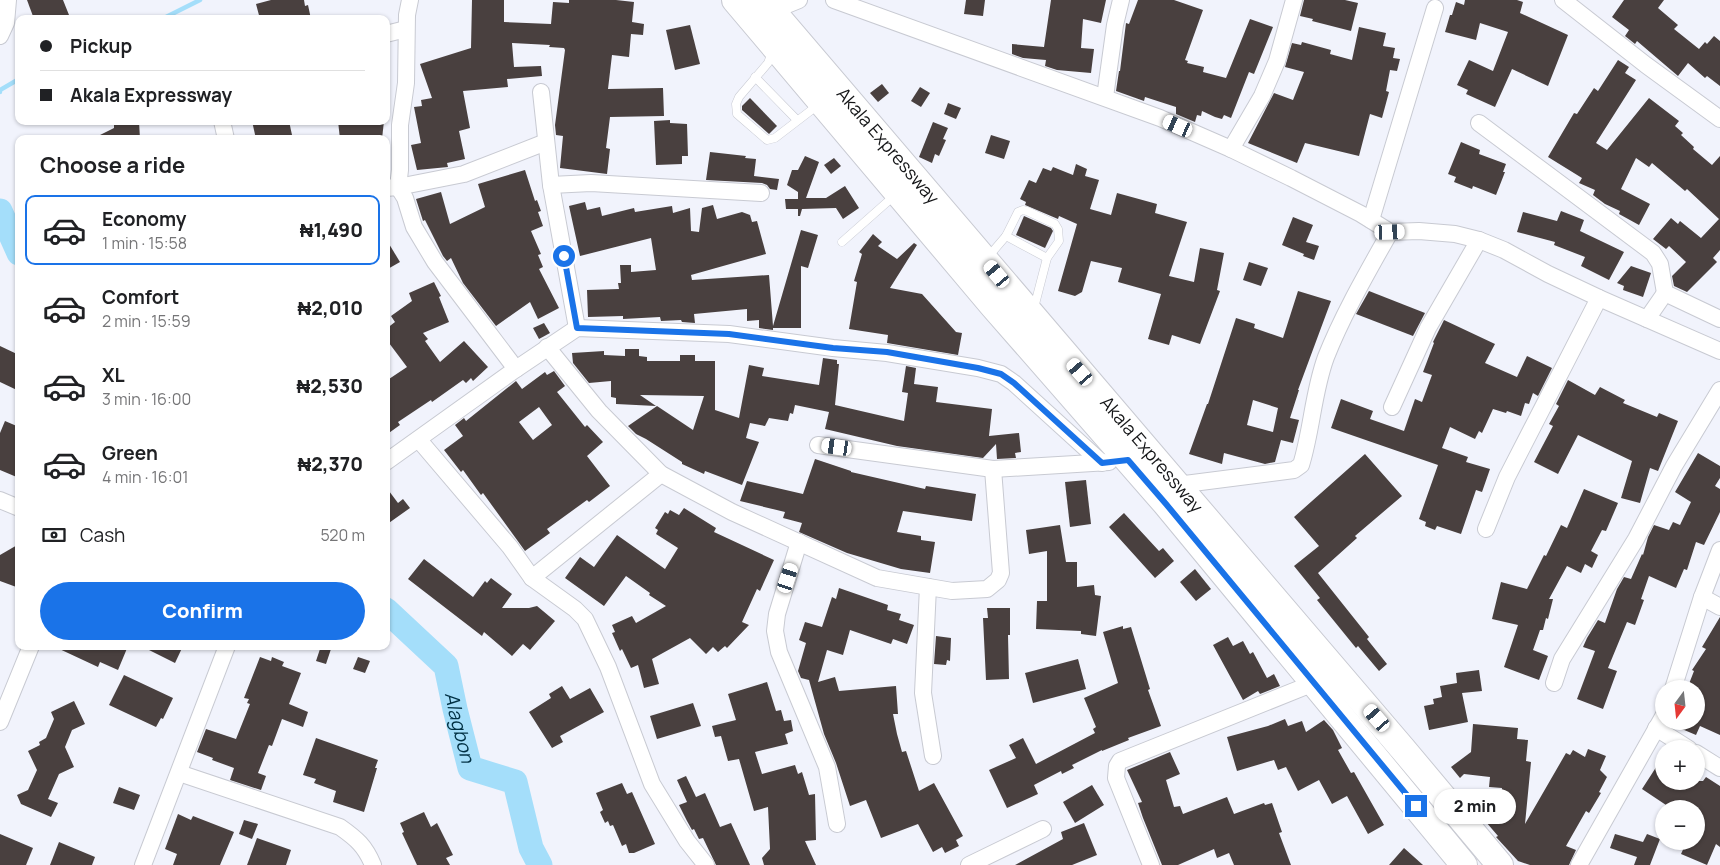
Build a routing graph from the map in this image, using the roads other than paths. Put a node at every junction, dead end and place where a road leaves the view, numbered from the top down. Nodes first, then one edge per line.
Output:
1 (8, 0) edge
2 (410, 0) edge
3 (735, 0) edge
4 (799, 0) edge
5 (834, 0) edge
6 (1121, 0) edge
7 (1294, 0) edge
8 (1563, 0) edge
9 (767, 5) edge
10 (1435, 8) dead end
11 (406, 29) junction
12 (390, 33) edge
13 (0, 36) edge
14 (773, 45) junction
15 (755, 77) junction
16 (541, 92) dead end
17 (830, 96) junction
18 (1105, 98) junction
19 (1719, 117) edge
20 (797, 120) junction
21 (1479, 123) dead end
22 (546, 142) junction
23 (1231, 149) junction
24 (551, 185) junction
25 (392, 188) edge
26 (761, 193) dead end
27 (898, 193) junction
28 (1370, 220) junction
29 (1390, 232) junction
30 (1006, 236) junction
31 (1478, 240) junction
32 (842, 242) dead end
33 (1047, 258) junction
34 (985, 260) junction
35 (1665, 293) junction
36 (1599, 298) junction
37 (1647, 319) junction
38 (1720, 319) edge
39 (1022, 321) junction
40 (577, 328) junction
41 (547, 347) junction
42 (1720, 351) edge
43 (516, 369) junction
44 (1720, 390) edge
45 (1392, 407) dead end
46 (419, 440) junction
47 (818, 445) dead end
48 (390, 459) edge
49 (1128, 460) junction
50 (1102, 463) junction
51 (993, 469) junction
52 (660, 474) junction
53 (1177, 485) junction
54 (0, 500) edge
55 (15, 506) edge
56 (1486, 529) dead end
57 (800, 542) junction
58 (1720, 550) edge
59 (532, 578) junction
60 (928, 587) junction
61 (1702, 597) junction
62 (1720, 608) edge
63 (29, 650) edge
64 (226, 650) edge
65 (1676, 680) edge
66 (1314, 683) junction
67 (1554, 683) dead end
68 (0, 722) edge
69 (1655, 730) edge
70 (1669, 730) edge
71 (1679, 740) edge
72 (1402, 748) junction
73 (933, 756) dead end
74 (1705, 759) edge
75 (1379, 762) junction
76 (1720, 768) edge
77 (179, 773) junction
78 (837, 824) dead end
79 (1043, 829) dead end
80 (979, 863) edge
81 (143, 865) edge
82 (373, 865) edge
83 (706, 865) edge
84 (1150, 865) edge
85 (1464, 865) edge
86 (1500, 865) edge
87 (1579, 865) edge

1 - 13 street
2 - 11 street
3 - 14 main road, Akala Expressway
4 - 9 street
5 - 18 street
6 - 18 street
7 - 23 street
8 - 19 street
9 - 17 main road, Akala Expressway
10 - 28 street
11 - 12 street
11 - 25 street
14 - 15 lane
14 - 17 main road, Akala Expressway
15 - 20 lane
15 - 20 lane
16 - 22 street
17 - 20 lane
17 - 27 main road, Akala Expressway
17 - 34 main road, Akala Expressway
18 - 23 street
21 - 35 street
22 - 24 street
22 - 25 street
23 - 28 street
24 - 26 street
24 - 40 street
25 - 43 street
27 - 32 lane
27 - 39 main road, Akala Expressway
28 - 29 street
29 - 31 street
29 - 53 street
30 - 33 lane
30 - 33 lane
30 - 34 lane
31 - 36 street
31 - 45 street
33 - 39 lane
34 - 39 main road, Akala Expressway
35 - 37 street
35 - 38 street
36 - 37 street
36 - 56 street
37 - 42 street
39 - 49 main road, Akala Expressway
39 - 53 main road, Akala Expressway
40 - 41 street
40 - 50 street
41 - 43 street
41 - 52 street
43 - 46 street
44 - 67 street
46 - 48 street
46 - 59 street
47 - 51 street
49 - 50 street
49 - 66 main road, Akala Expressway
50 - 51 street
51 - 60 street
52 - 57 street
52 - 59 street
53 - 72 main road, Akala Expressway
54 - 55 street
57 - 60 street
57 - 78 street
58 - 61 street
59 - 83 street
60 - 73 street
61 - 62 street
61 - 65 street
63 - 68 street
64 - 77 street
66 - 75 main road, Akala Expressway
66 - 84 street
69 - 87 street
70 - 71 street
72 - 75 main road
72 - 86 main road, Akala Expressway
74 - 76 street
75 - 85 main road, Akala Expressway
77 - 81 street
77 - 82 street
79 - 80 street

